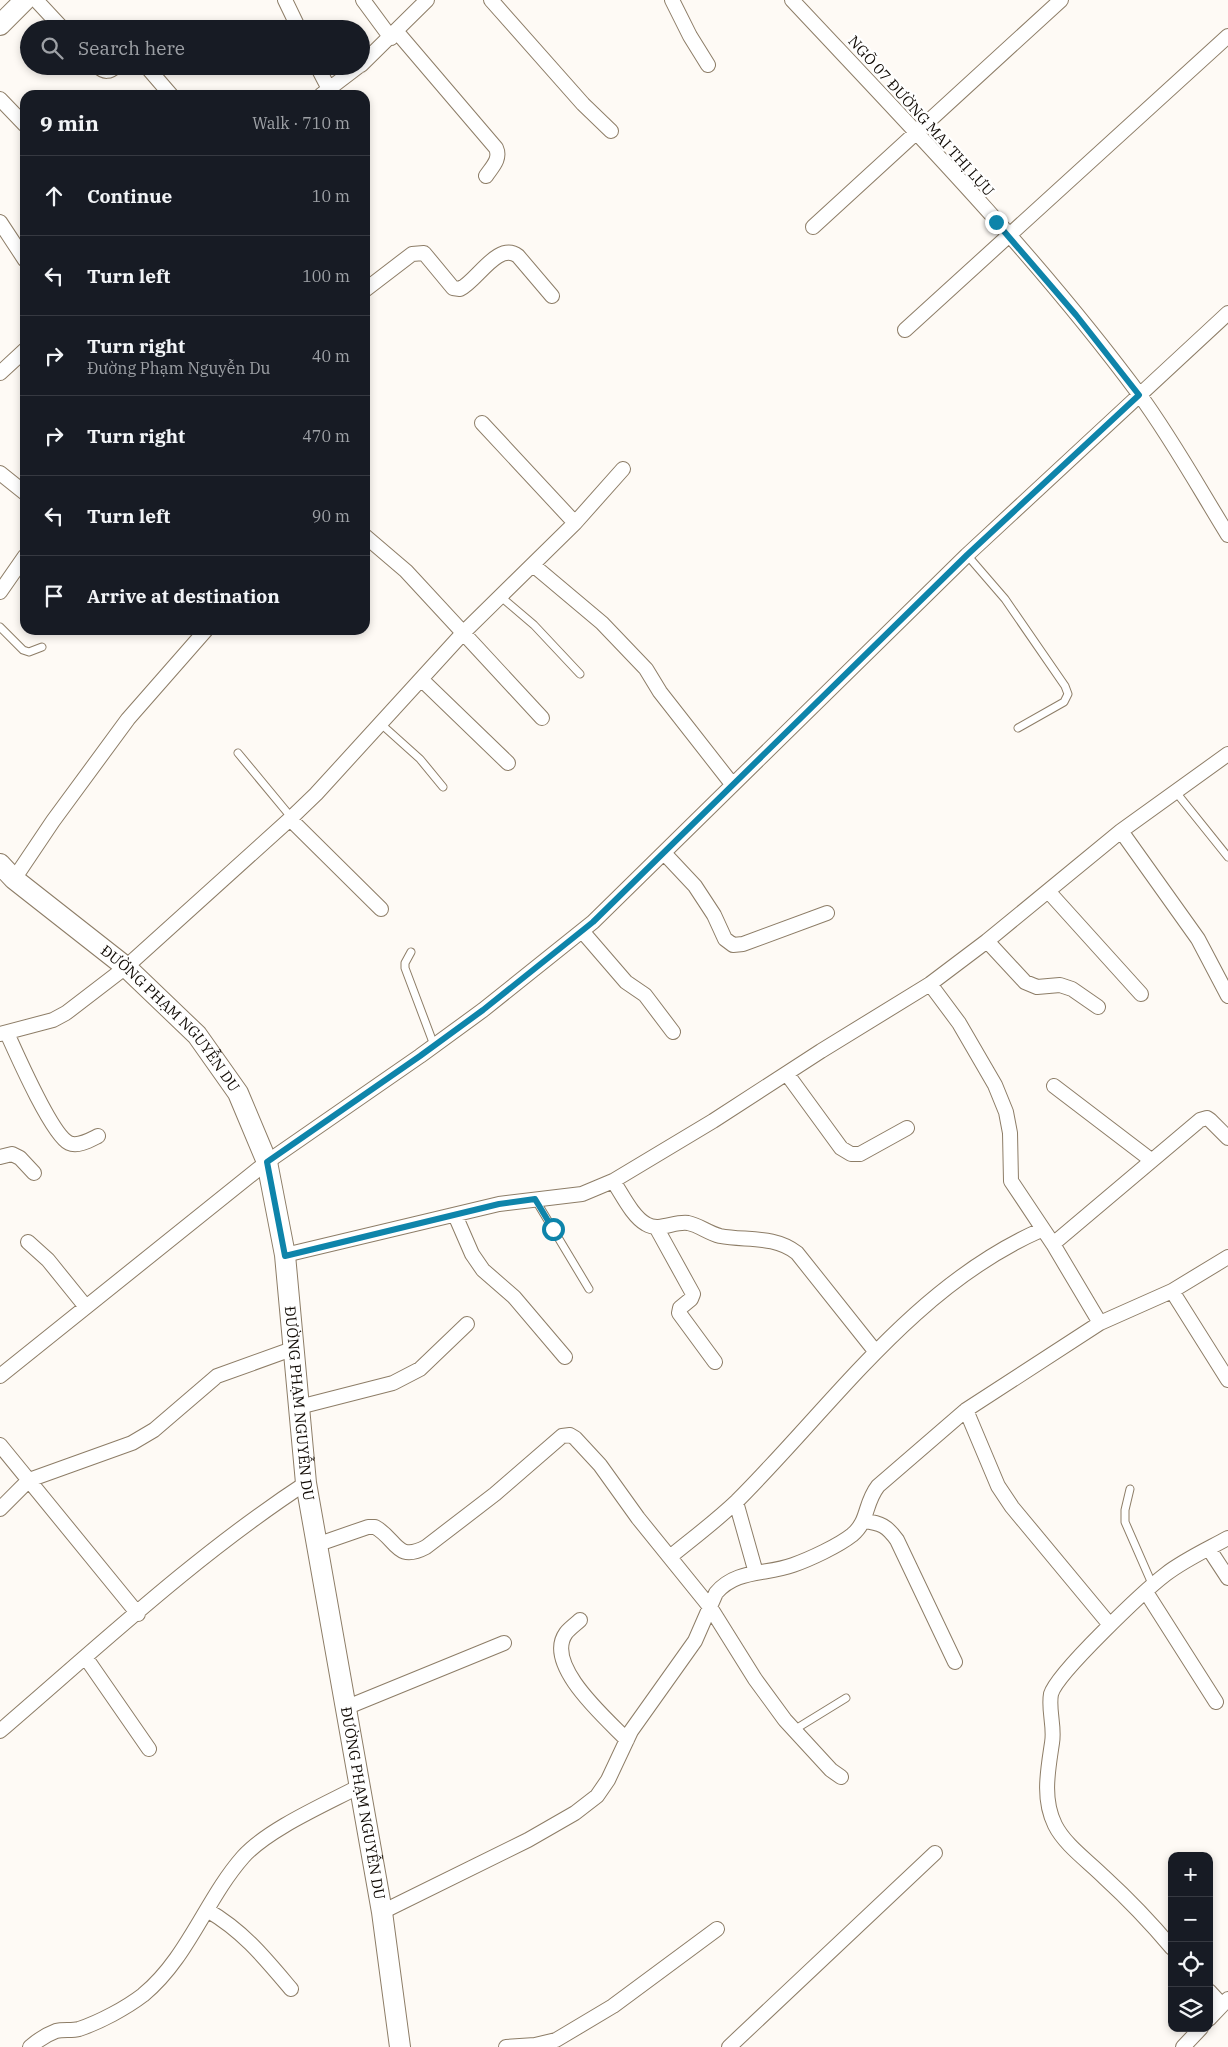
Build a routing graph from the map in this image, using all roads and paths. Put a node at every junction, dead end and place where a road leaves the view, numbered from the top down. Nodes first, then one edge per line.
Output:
1 (25, 0) edge
2 (36, 0) edge
3 (285, 0) edge
4 (363, 0) edge
5 (427, 0) edge
6 (492, 0) edge
7 (672, 0) edge
8 (792, 0) edge
9 (1061, 0) edge
10 (55, 20) edge
11 (295, 20) edge
12 (0, 25) edge
13 (394, 35) junction
14 (1228, 36) edge
15 (370, 56) edge
16 (708, 65) dead end
17 (154, 75) edge
18 (320, 75) edge
19 (347, 75) edge
20 (167, 90) edge
21 (324, 90) edge
22 (328, 90) edge
23 (0, 99) edge
24 (20, 120) edge
25 (611, 131) dead end
26 (916, 134) junction
27 (486, 176) dead end
28 (0, 222) edge
29 (813, 227) dead end
30 (1009, 236) junction
31 (20, 252) edge
32 (370, 286) edge
33 (552, 296) dead end
34 (1228, 313) edge
35 (905, 330) dead end
36 (20, 355) edge
37 (0, 373) edge
38 (1139, 395) junction
39 (482, 423) dead end
40 (623, 469) dead end
41 (0, 473) edge
42 (20, 489) edge
43 (575, 523) junction
44 (1228, 535) edge
45 (370, 540) edge
46 (967, 555) junction
47 (533, 565) junction
48 (20, 568) edge
49 (0, 592) edge
50 (500, 596) junction
51 (0, 627) edge
52 (464, 632) junction
53 (202, 635) edge
54 (42, 647) dead end
55 (580, 674) dead end
56 (421, 680) junction
57 (542, 718) dead end
58 (382, 724) junction
59 (1018, 728) dead end
60 (238, 753) dead end
61 (1228, 754) edge
62 (508, 763) dead end
63 (732, 784) junction
64 (442, 787) dead end
65 (1175, 792) junction
66 (290, 818) junction
67 (1121, 831) junction
68 (664, 853) junction
69 (1228, 857) edge
70 (0, 864) edge
71 (14, 880) junction
72 (1048, 891) junction
73 (381, 910) dead end
74 (827, 913) dead end
75 (582, 930) junction
76 (987, 941) junction
77 (411, 952) dead end
78 (126, 967) junction
79 (930, 984) junction
80 (1141, 994) dead end
81 (1228, 996) edge
82 (1098, 1007) dead end
83 (673, 1032) dead end
84 (4, 1034) edge
85 (434, 1045) junction
86 (786, 1074) junction
87 (1054, 1086) dead end
88 (907, 1128) dead end
89 (98, 1136) dead end
90 (1228, 1138) edge
91 (0, 1157) edge
92 (1151, 1160) junction
93 (267, 1162) junction
94 (34, 1173) dead end
95 (613, 1182) junction
96 (535, 1199) junction
97 (455, 1215) junction
98 (656, 1227) junction
99 (1041, 1230) junction
100 (28, 1242) dead end
101 (1053, 1244) junction
102 (285, 1256) junction
103 (1228, 1257) edge
104 (589, 1288) dead end
105 (1172, 1291) junction
106 (86, 1307) junction
107 (1100, 1323) junction
108 (467, 1324) dead end
109 (292, 1349) junction
110 (875, 1352) junction
111 (565, 1357) dead end
112 (715, 1362) dead end
113 (0, 1376) edge
114 (1228, 1380) edge
115 (298, 1407) junction
116 (966, 1410) junction
117 (0, 1445) edge
118 (29, 1480) junction
119 (306, 1483) junction
120 (1130, 1489) dead end
121 (736, 1502) junction
122 (0, 1509) edge
123 (864, 1521) junction
124 (1228, 1538) edge
125 (316, 1545) junction
126 (1209, 1549) junction
127 (670, 1557) junction
128 (756, 1573) junction
129 (1228, 1578) edge
130 (1150, 1589) junction
131 (710, 1607) junction
132 (138, 1614) junction
133 (580, 1620) dead end
134 (1110, 1625) junction
135 (504, 1643) dead end
136 (86, 1658) junction
137 (955, 1662) dead end
138 (846, 1698) dead end
139 (1216, 1702) dead end
140 (345, 1708) junction
141 (794, 1730) junction
142 (0, 1731) edge
143 (627, 1740) junction
144 (149, 1749) dead end
145 (841, 1777) dead end
146 (360, 1786) junction
147 (935, 1853) dead end
148 (208, 1910) junction
149 (382, 1912) junction
150 (716, 1929) dead end
151 (1168, 1944) edge
152 (291, 1989) dead end
153 (1213, 1994) edge
154 (1225, 2002) edge
155 (1213, 2015) edge
156 (1197, 2032) edge
157 (30, 2047) edge
158 (400, 2047) edge
159 (506, 2047) edge
160 (729, 2047) edge
161 (1183, 2047) edge

1 - 12 main road
2 - 10 street
3 - 11 street
4 - 13 street
5 - 13 street
6 - 25 street
7 - 16 street
8 - 26 street, NGÕ 07 ĐƯỜNG MAI THỊ LỰU
9 - 26 street
13 - 15 street
13 - 27 street
14 - 30 street
17 - 20 street
18 - 21 street
19 - 22 street
23 - 24 street
26 - 29 street
26 - 30 street, NGÕ 07 ĐƯỜNG MAI THỊ LỰU
28 - 31 street
30 - 35 street
30 - 38 street, NGÕ 07 ĐƯỜNG MAI THỊ LỰU
32 - 33 street
34 - 38 street
36 - 37 street
38 - 44 street, NGÕ 07 ĐƯỜNG MAI THỊ LỰU
38 - 46 street
39 - 43 street
40 - 43 street
41 - 42 street
43 - 47 street
45 - 52 street
46 - 59 lane
46 - 63 street
47 - 50 street
47 - 63 street
48 - 49 street
50 - 52 street
50 - 55 lane
51 - 54 lane
52 - 56 street
52 - 57 street
53 - 71 street
56 - 58 street
56 - 62 street
58 - 64 lane
58 - 66 street
60 - 66 lane
61 - 65 street
63 - 68 street
65 - 67 street
65 - 69 lane
66 - 73 street
66 - 78 street
67 - 72 street
67 - 81 street
68 - 74 street
68 - 75 street
70 - 71 main road, ĐƯỜNG PHẠM NGUYỄN DU
71 - 78 main road, ĐƯỜNG PHẠM NGUYỄN DU
72 - 76 street
72 - 80 street
75 - 83 street
75 - 85 street
76 - 79 street
76 - 82 street
77 - 85 lane
78 - 84 street
78 - 93 main road, ĐƯỜNG PHẠM NGUYỄN DU
79 - 86 street
79 - 99 street
84 - 89 street
85 - 93 street
86 - 88 street
86 - 95 street
87 - 92 street
90 - 92 street
91 - 94 street
92 - 101 street
93 - 102 main road, ĐƯỜNG PHẠM NGUYỄN DU
93 - 106 street
95 - 96 street
95 - 98 street
96 - 97 street
96 - 104 lane
97 - 102 street
97 - 111 street
98 - 110 street
98 - 112 street
99 - 101 street
99 - 110 street
100 - 106 street
101 - 107 street
102 - 109 main road, ĐƯỜNG PHẠM NGUYỄN DU
103 - 105 street
105 - 107 street
105 - 114 street
106 - 113 street
107 - 116 street
108 - 115 street
109 - 115 main road, ĐƯỜNG PHẠM NGUYỄN DU
109 - 118 street
110 - 121 street
115 - 119 main road, ĐƯỜNG PHẠM NGUYỄN DU
116 - 123 street
116 - 134 street
117 - 118 street
118 - 122 street
118 - 132 street
119 - 125 main road, ĐƯỜNG PHẠM NGUYỄN DU
119 - 132 street
120 - 130 lane
121 - 127 street
121 - 128 street
123 - 128 street
123 - 137 street
124 - 126 street
125 - 127 street
125 - 140 main road, ĐƯỜNG PHẠM NGUYỄN DU
126 - 129 street
126 - 130 street
127 - 131 street
128 - 131 street
130 - 134 street
130 - 139 street
131 - 141 street
131 - 143 street
132 - 136 street
133 - 143 street
134 - 151 street
135 - 140 street
136 - 142 street
136 - 144 street
138 - 141 lane
140 - 146 main road, ĐƯỜNG PHẠM NGUYỄN DU
141 - 145 street
143 - 149 street
146 - 148 street
146 - 149 main road, ĐƯỜNG PHẠM NGUYỄN DU
147 - 160 street
148 - 152 street
148 - 157 street
149 - 158 main road, ĐƯỜNG PHẠM NGUYỄN DU
150 - 159 street
153 - 154 street
154 - 155 street
156 - 161 street

